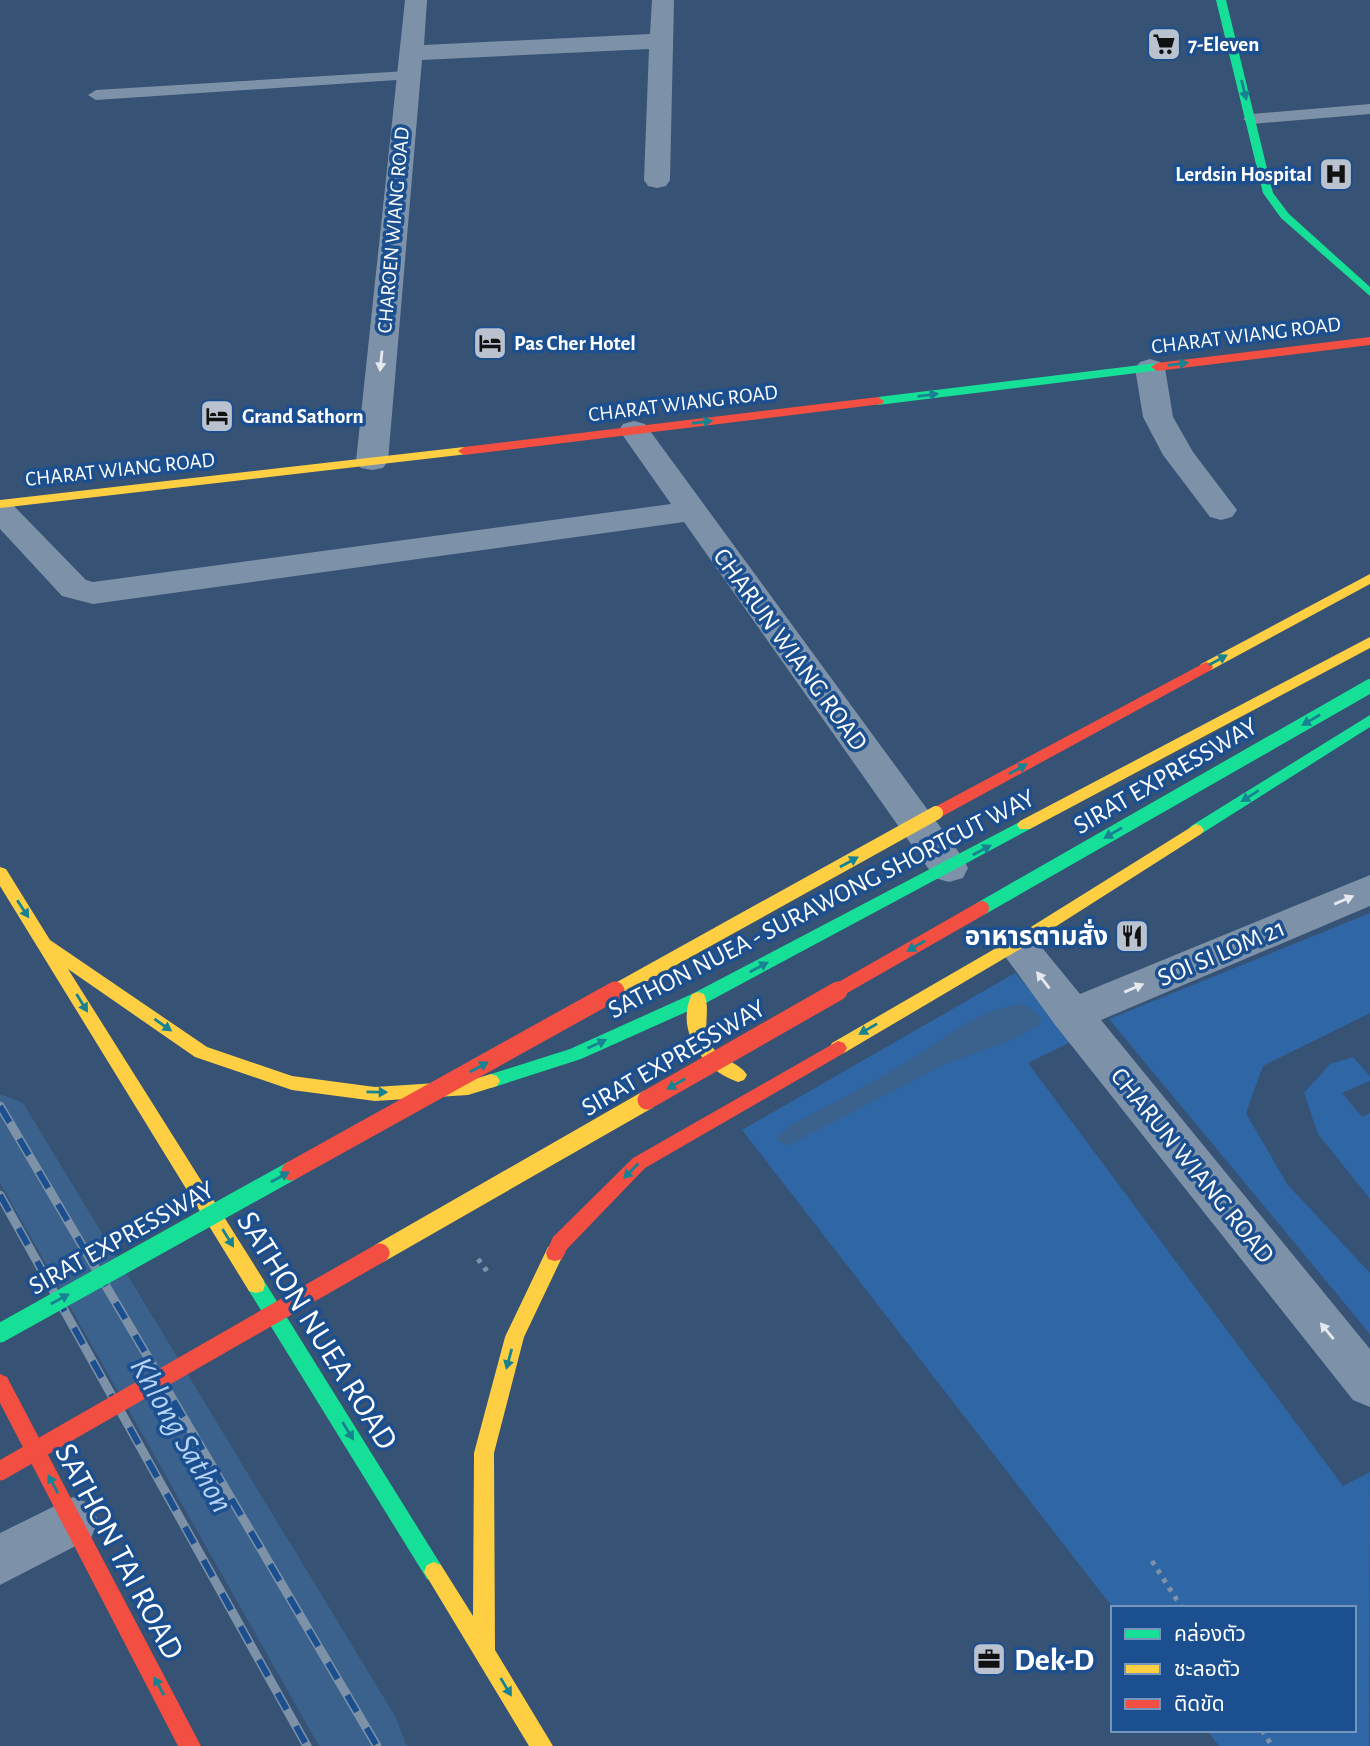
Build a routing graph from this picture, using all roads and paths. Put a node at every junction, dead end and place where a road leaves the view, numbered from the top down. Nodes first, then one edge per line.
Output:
1 (416, 0) edge
2 (663, 0) edge
3 (1221, 0) edge
4 (662, 41) junction
5 (408, 64) junction
6 (96, 94) dead end
7 (1370, 109) edge
8 (1251, 119) junction
9 (657, 180) dead end
10 (1370, 293) edge
11 (1370, 341) edge
12 (1150, 368) junction
13 (634, 430) junction
14 (372, 461) junction
15 (0, 504) edge
16 (0, 510) edge
17 (1221, 510) dead end
18 (692, 511) junction
19 (1370, 578) edge
20 (1370, 642) edge
21 (1370, 686) edge
22 (1370, 720) edge
23 (949, 868) junction
24 (0, 873) edge
25 (1370, 890) edge
26 (1016, 944) junction
27 (46, 945) junction
28 (698, 999) junction
29 (1071, 1015) junction
30 (773, 1084) junction
31 (0, 1332) edge
32 (0, 1383) edge
33 (1370, 1385) edge
34 (0, 1471) edge
35 (72, 1521) junction
36 (0, 1560) edge
37 (1152, 1561) dead end
38 (1181, 1606) edge
39 (484, 1651) junction
40 (191, 1746) edge
41 (542, 1746) edge

1 - 5 street, CHAROEN WIANG ROAD
2 - 4 street
3 -> 8 main road
4 - 5 street
4 - 9 street
5 - 6 lane
5 -> 14 street, CHAROEN WIANG ROAD
7 - 8 lane
8 - 10 main road
12 -> 11 main road, CHARAT WIANG ROAD
13 -> 12 main road, CHARAT WIANG ROAD
12 - 17 street
13 - 14 main road, CHARAT WIANG ROAD
13 - 18 street, CHARUN WIANG ROAD
14 - 15 main road, CHARAT WIANG ROAD
16 - 18 street
18 - 23 street, CHARUN WIANG ROAD
31 -> 19 main road, SIRAT EXPRESSWAY, bridge
23 -> 20 main road, SATHON NUEA - SURAWONG SHORTCUT WAY
21 -> 34 main road, SIRAT EXPRESSWAY, bridge
22 -> 26 main road
28 -> 23 main road, SATHON NUEA - SURAWONG SHORTCUT WAY
24 -> 27 main road, SATHON NUEA ROAD
29 -> 25 street, SOI SI LOM 21
29 -> 26 street, CHARUN WIANG ROAD
26 -> 30 main road
27 -> 28 main road, SATHON NUEA - SURAWONG SHORTCUT WAY
27 -> 39 main road, SATHON NUEA ROAD
28 - 30 main road
33 -> 29 street, CHARUN WIANG ROAD
30 -> 39 main road
35 -> 32 main road, SATHON TAI ROAD
35 - 36 street
40 -> 35 main road, SATHON TAI ROAD
37 - 38 path
39 -> 41 main road, SATHON NUEA ROAD

